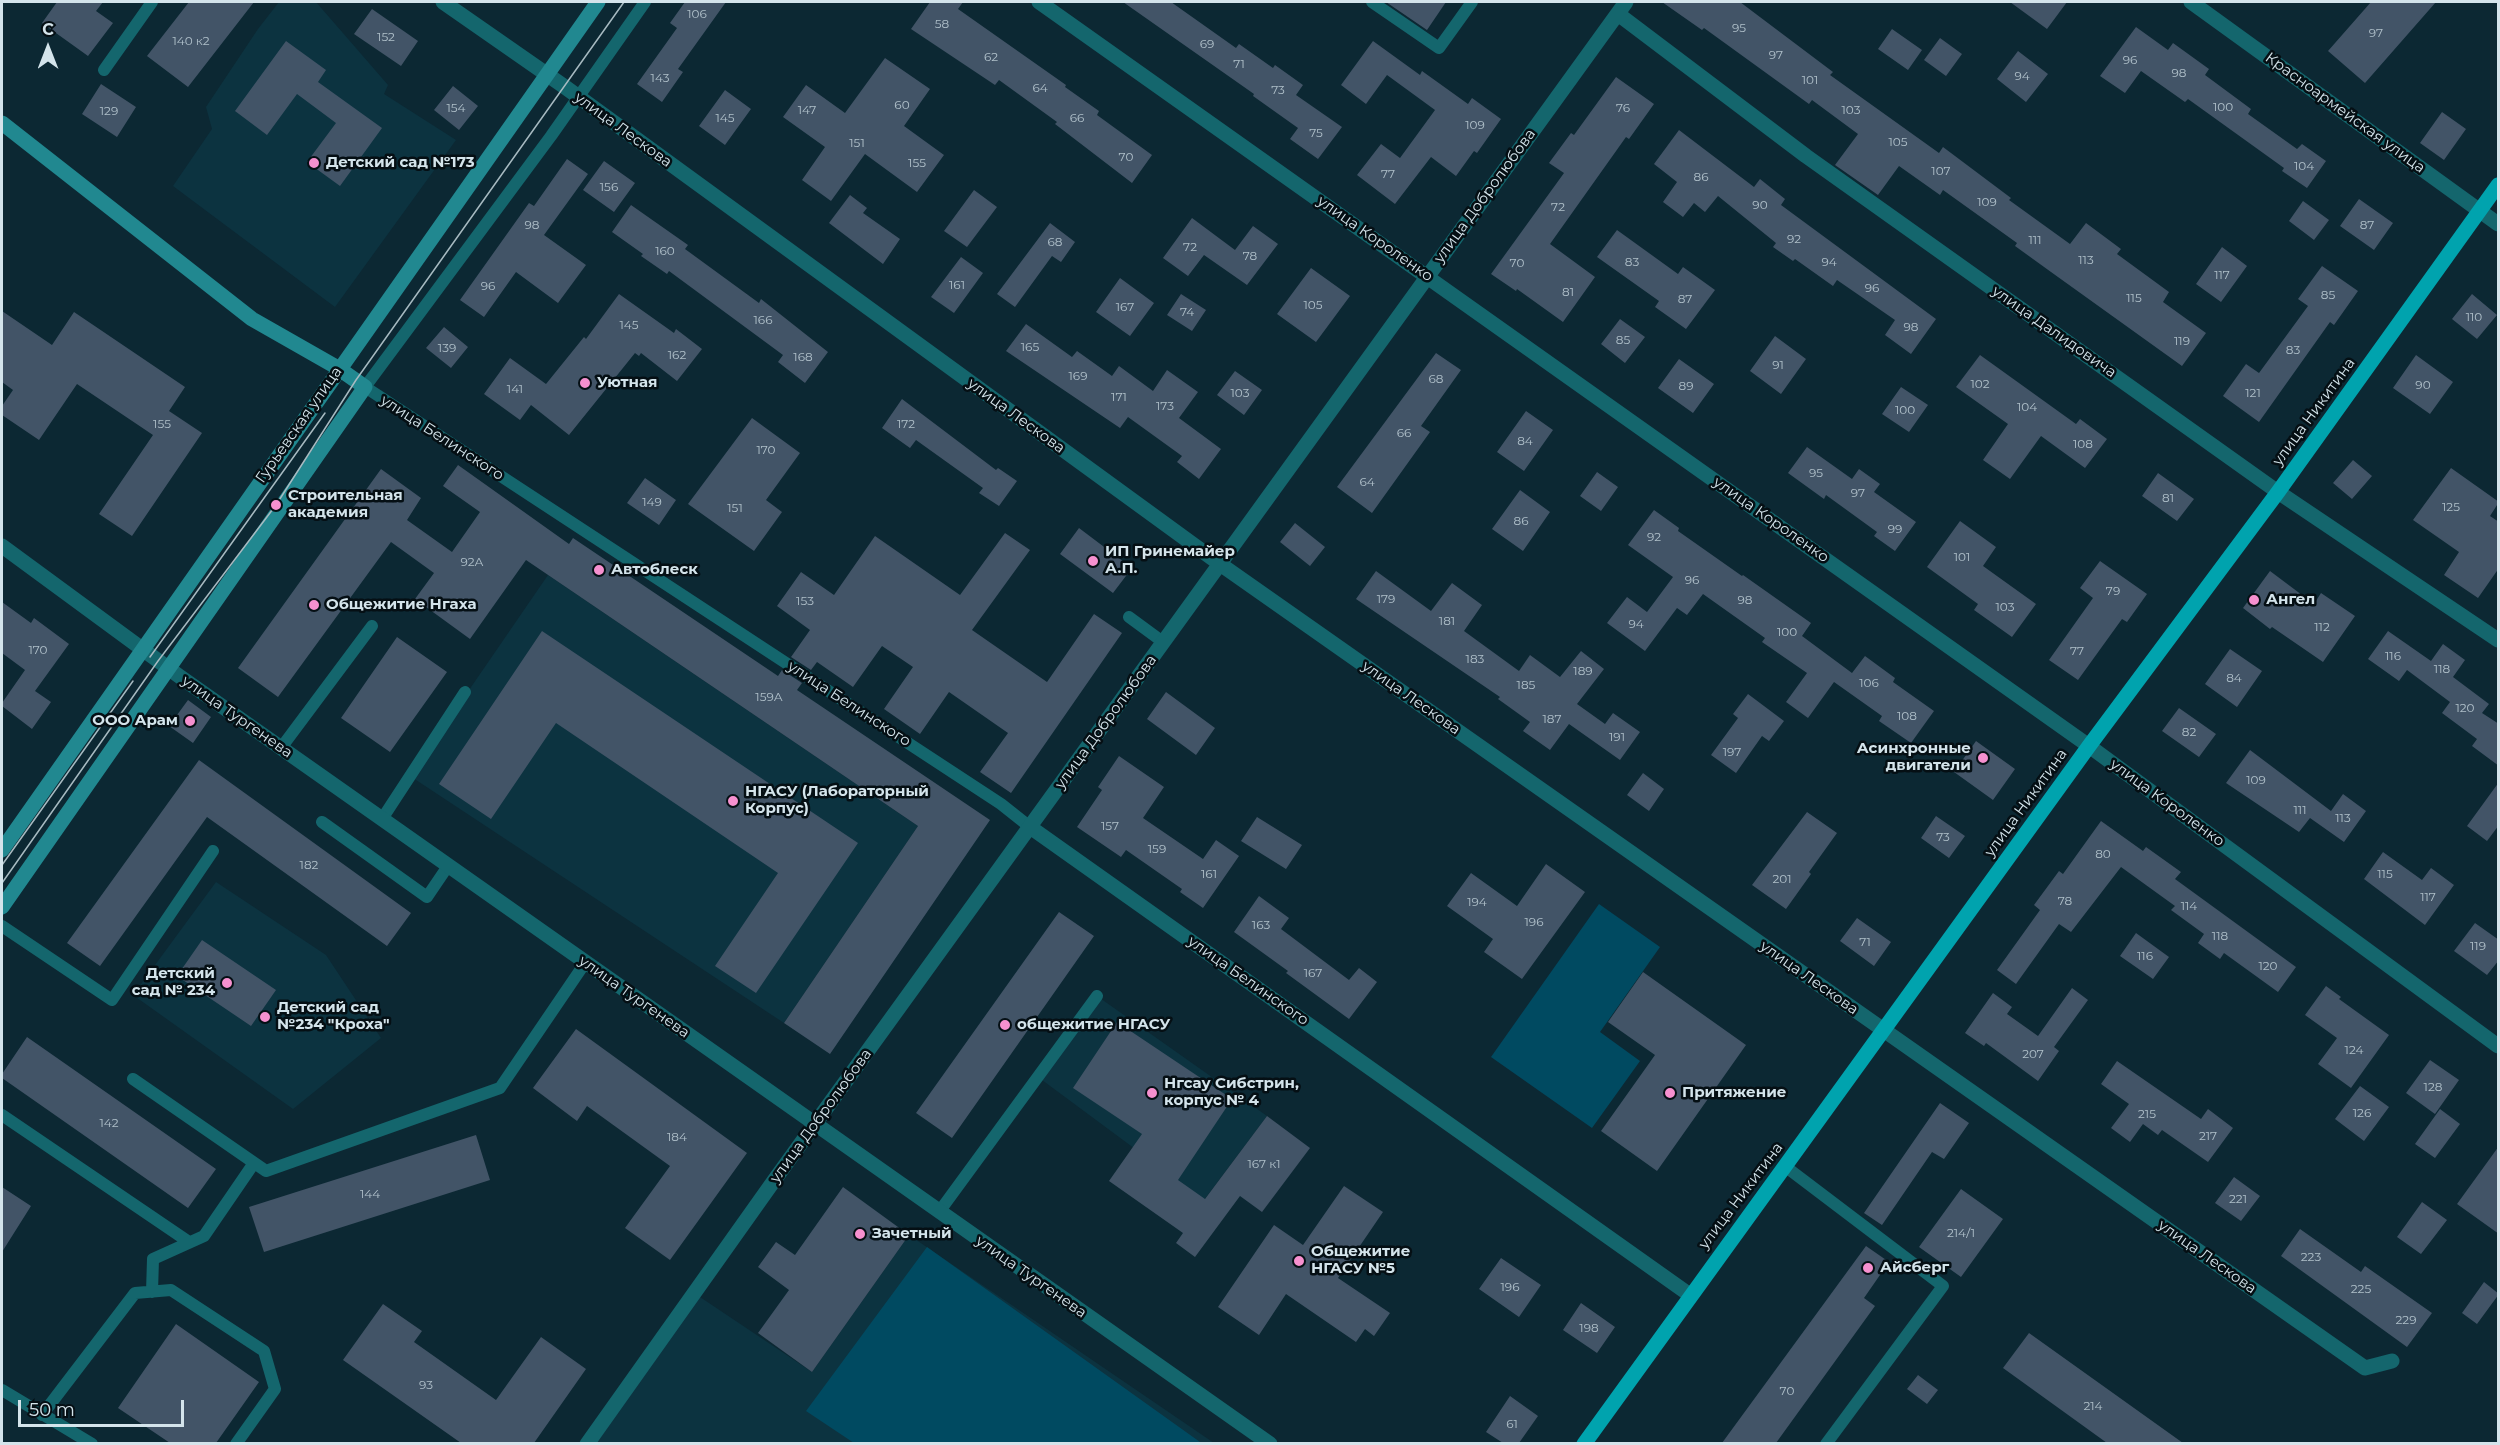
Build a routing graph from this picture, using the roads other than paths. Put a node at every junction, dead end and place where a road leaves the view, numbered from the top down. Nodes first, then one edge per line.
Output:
1 (152, 2) edge
2 (443, 2) edge
3 (598, 2) edge
4 (645, 2) edge
5 (1039, 2) edge
6 (1372, 2) edge
7 (1472, 2) edge
8 (2191, 2) edge
9 (1622, 8) edge
10 (104, 70) dead end
11 (547, 76) junction
12 (578, 98) junction
13 (2, 123) edge
14 (2499, 185) edge
15 (2480, 211) junction
16 (2499, 224) edge
17 (1427, 276) junction
18 (338, 368) junction
19 (365, 387) junction
20 (2278, 492) junction
21 (2, 546) edge
22 (1220, 564) junction
23 (1129, 617) dead end
24 (372, 626) dead end
25 (2499, 640) edge
26 (1163, 642) junction
27 (142, 650) junction
28 (168, 668) junction
29 (465, 693) dead end
30 (2089, 746) junction
31 (281, 748) junction
32 (382, 819) junction
33 (322, 822) dead end
34 (1030, 826) junction
35 (2, 850) edge
36 (213, 850) dead end
37 (448, 866) junction
38 (2, 907) edge
39 (2, 926) edge
40 (585, 963) junction
41 (1097, 996) dead end
42 (1883, 1030) junction
43 (2499, 1047) edge
44 (133, 1079) dead end
45 (2, 1115) edge
46 (814, 1125) junction
47 (254, 1163) junction
48 (1786, 1167) junction
49 (939, 1212) junction
50 (189, 1242) junction
51 (152, 1292) junction
52 (1690, 1295) junction
53 (2392, 1361) dead end
54 (2, 1390) edge
55 (42, 1415) junction
56 (92, 1443) edge
57 (236, 1443) edge
58 (587, 1443) edge
59 (1270, 1443) edge
60 (1584, 1443) edge
61 (1826, 1443) edge

1 - 10 lane
2 - 11 street, улица Лескова
3 - 11 street, Гурьевская улица
4 - 12 lane
5 - 17 street, улица Короленко
6 - 7 lane
8 - 15 street, Красноармейская улица
9 - 17 street, улица Добролюбова
9 - 20 street, улица Далидовича
11 - 12 street, улица Лескова
11 - 18 street, Гурьевская улица
12 - 19 lane
12 - 22 street, улица Лескова
13 - 18 street, улица Белинского
14 - 15 main road, улица Никитина
15 - 16 street, Красноармейская улица
15 - 20 main road, улица Никитина
17 - 22 street, улица Добролюбова
17 - 30 street, улица Короленко
18 - 19 street, улица Белинского
18 - 27 street, Гурьевская улица
19 - 28 street
19 - 34 lane, улица Белинского
20 - 25 street, улица Далидовича
20 - 30 main road, улица Никитина
21 - 27 street, улица Тургенева
22 - 26 street, улица Добролюбова
22 - 42 street, улица Лескова
23 - 26 lane
24 - 31 lane
26 - 34 street, улица Добролюбова
27 - 28 street, улица Тургенева
27 - 35 street, Гурьевская улица
28 - 31 street, улица Тургенева
28 - 38 street
29 - 32 lane
30 - 42 main road, улица Никитина
30 - 43 street, улица Короленко
31 - 32 street, улица Тургенева
32 - 37 street, улица Тургенева
33 - 37 lane
34 - 46 street, улица Добролюбова
34 - 52 street, улица Белинского
36 - 39 lane
37 - 40 street, улица Тургенева
40 - 46 street, улица Тургенева
40 - 47 lane
41 - 49 lane
42 - 48 main road, улица Никитина
42 - 53 street, улица Лескова
44 - 47 lane
45 - 50 lane
46 - 49 street, улица Тургенева
46 - 58 street, улица Добролюбова
47 - 50 lane
48 - 52 main road, улица Никитина
48 - 61 lane
49 - 59 street, улица Тургенева
50 - 51 lane
51 - 55 lane
51 - 57 lane
52 - 60 main road, улица Никитина
54 - 55 lane
55 - 56 lane

